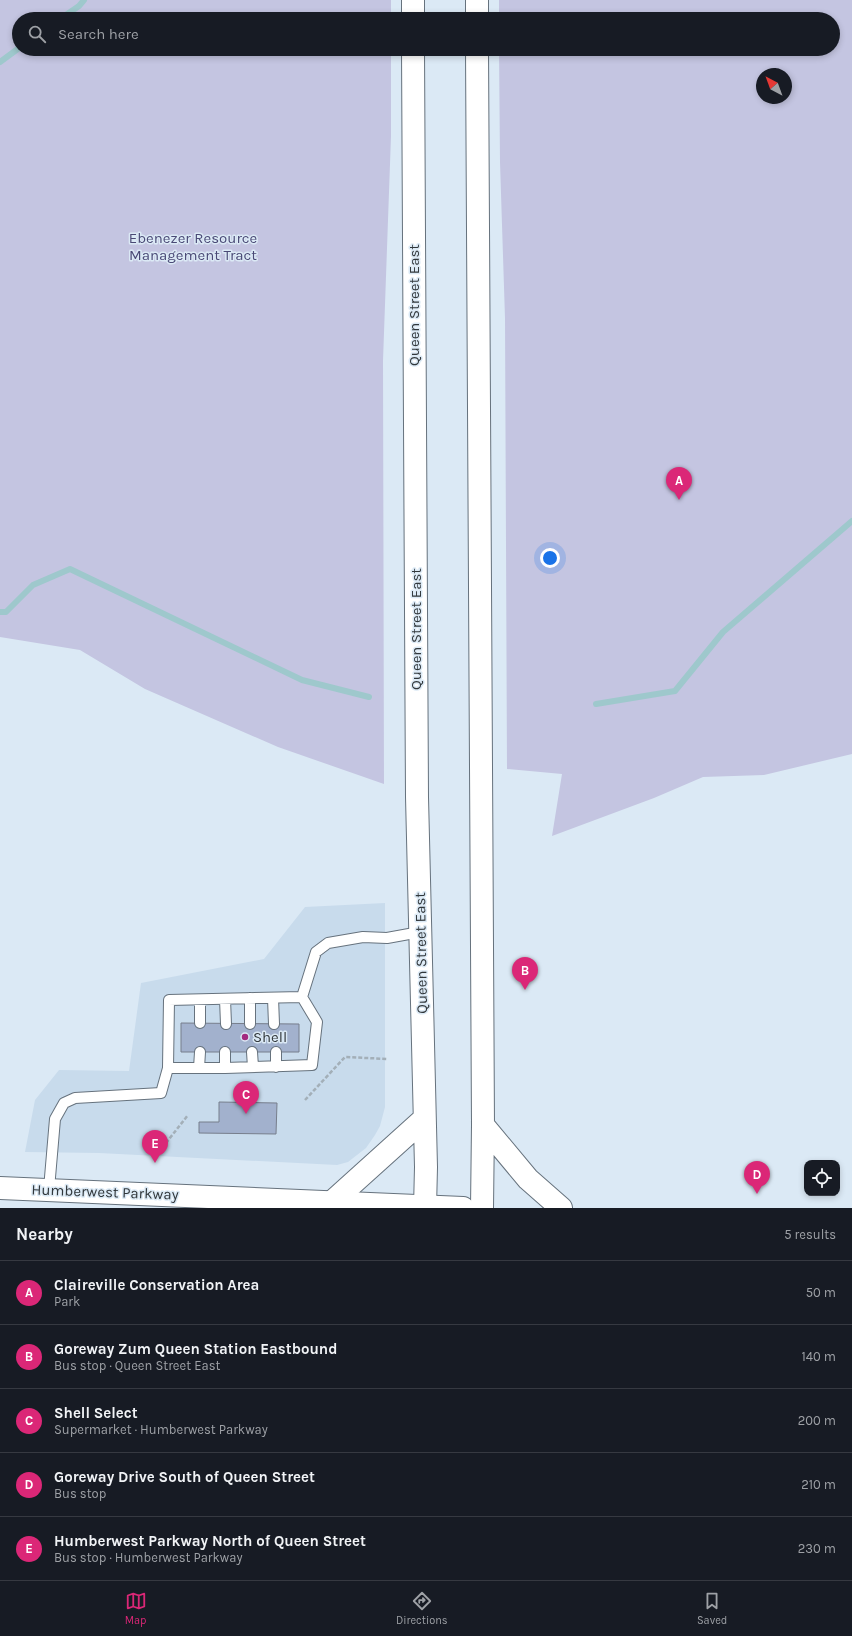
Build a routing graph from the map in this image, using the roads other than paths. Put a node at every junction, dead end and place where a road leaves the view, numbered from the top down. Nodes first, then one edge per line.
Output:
1 (413, 0) edge
2 (476, 0) edge
3 (413, 12) edge
4 (477, 12) edge
5 (413, 56) edge
6 (477, 56) edge
7 (420, 932) junction
8 (302, 997) junction
9 (250, 998) junction
10 (273, 998) junction
11 (225, 999) junction
12 (200, 1000) junction
13 (200, 1023) dead end
14 (226, 1024) dead end
15 (250, 1024) dead end
16 (274, 1024) dead end
17 (200, 1052) dead end
18 (225, 1052) dead end
19 (252, 1052) dead end
20 (276, 1052) dead end
21 (253, 1067) junction
22 (276, 1067) junction
23 (168, 1068) junction
24 (199, 1068) junction
25 (225, 1068) junction
26 (424, 1119) junction
27 (483, 1124) junction
28 (0, 1188) edge
29 (49, 1189) junction
30 (332, 1202) junction
31 (425, 1207) edge
32 (463, 1208) edge
33 (482, 1208) edge
34 (561, 1208) edge

1 - 3 main road
2 - 4 main road
5 - 7 main road, Queen Street East
6 - 27 main road
7 - 8 lane
7 - 26 main road, Queen Street East
8 - 10 lane
8 - 22 lane
9 - 10 lane
9 - 11 lane
9 - 15 lane
10 - 16 lane
11 - 12 lane
11 - 14 lane
12 - 13 lane
12 - 23 lane
17 - 24 lane
18 - 25 lane
19 - 21 lane
20 - 22 lane
21 - 22 lane
21 - 25 lane
23 - 24 lane
23 - 29 lane
24 - 25 lane
26 - 30 main road
26 - 31 main road, Queen Street East
27 - 33 main road
27 - 34 main road
28 - 29 main road, Humberwest Parkway
29 - 30 main road, Humberwest Parkway
30 - 31 main road, Humberwest Parkway
31 - 32 main road, Humberwest Parkway

